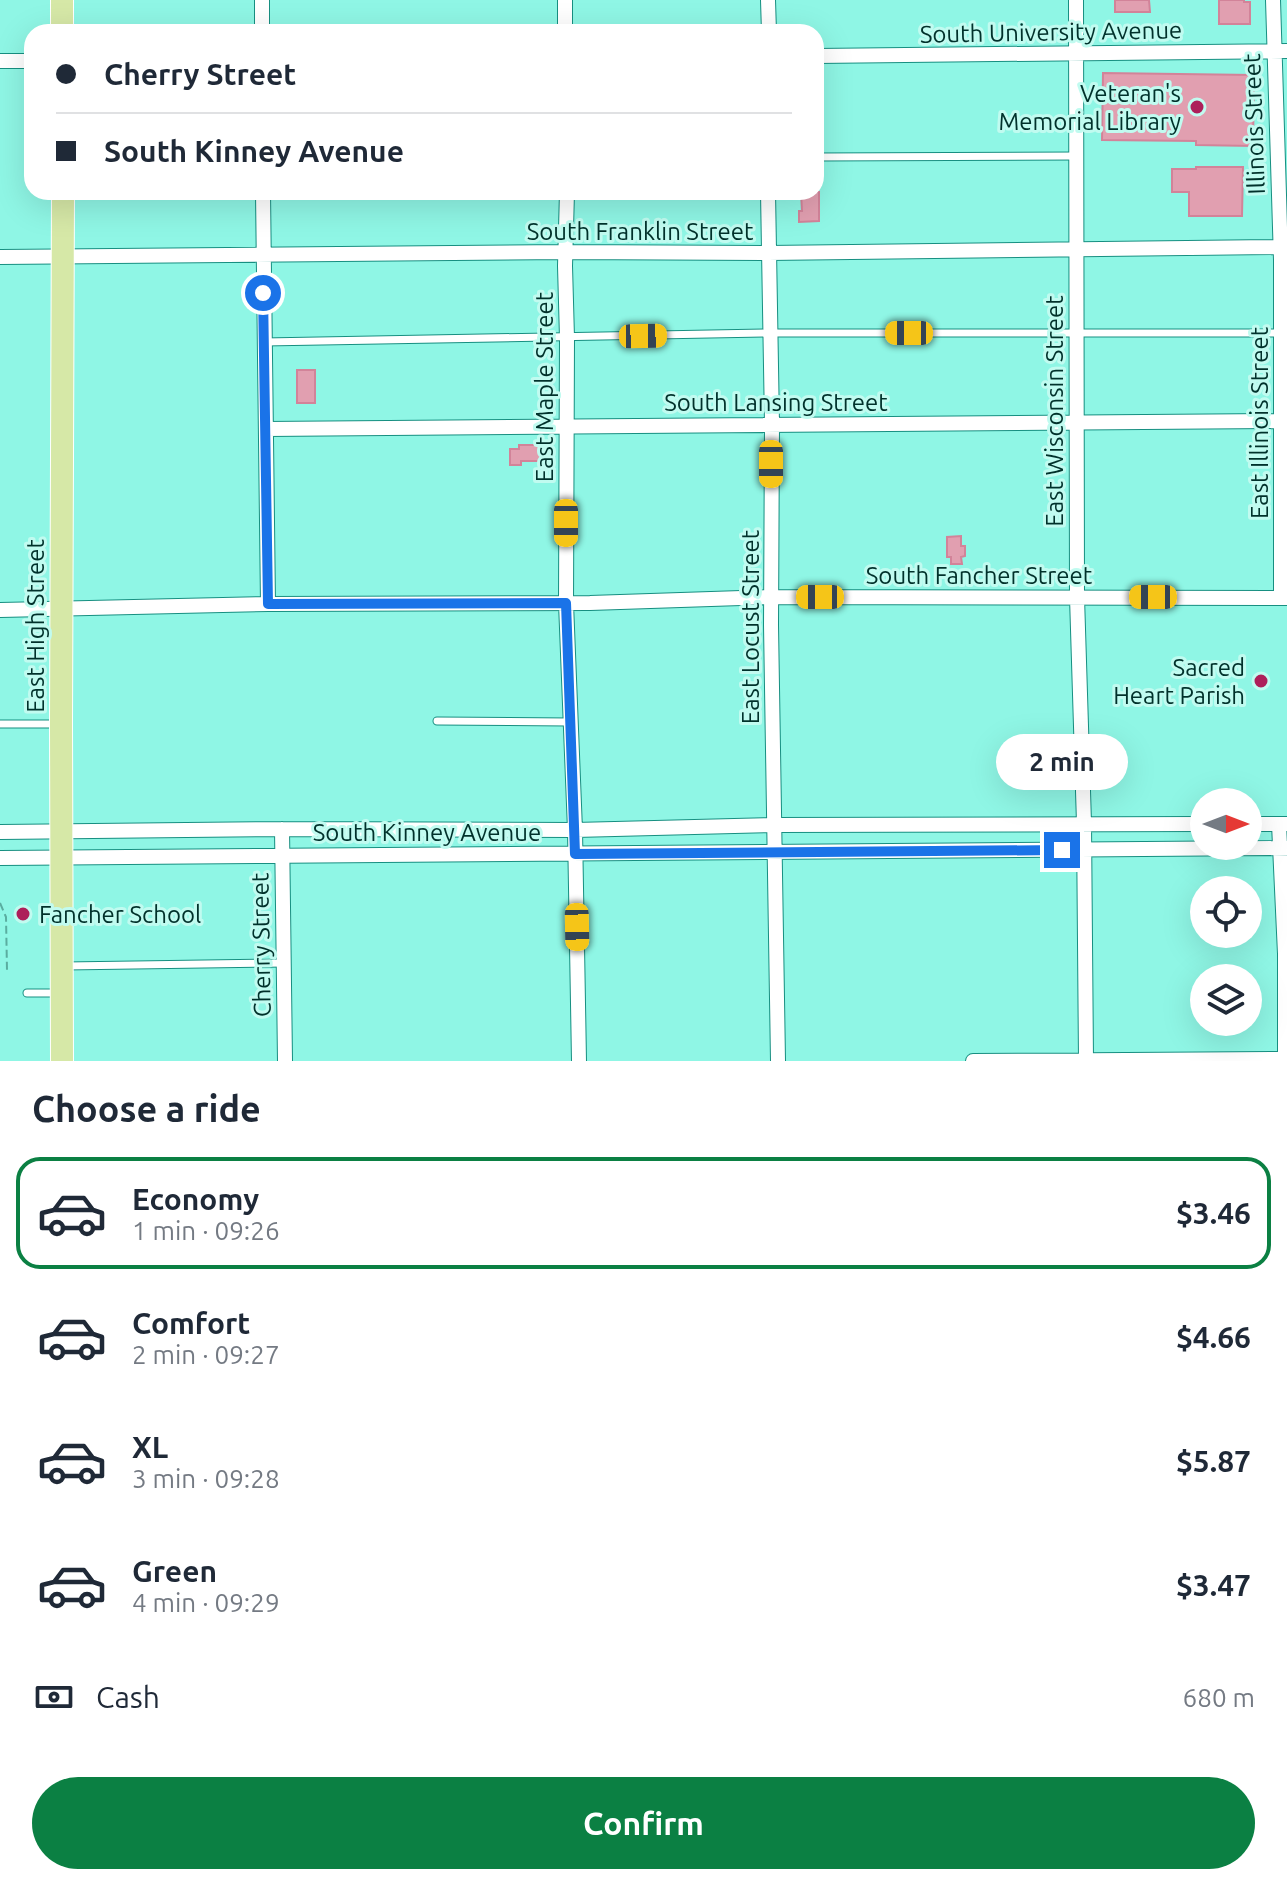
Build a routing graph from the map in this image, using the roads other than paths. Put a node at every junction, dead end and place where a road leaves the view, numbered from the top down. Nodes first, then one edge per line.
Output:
1 (62, 0) edge
2 (262, 0) edge
3 (565, 0) edge
4 (768, 0) edge
5 (1076, 0) edge
6 (1273, 0) edge
7 (62, 24) edge
8 (262, 24) edge
9 (565, 24) edge
10 (769, 24) edge
11 (1280, 51) edge
12 (1077, 54) junction
13 (824, 56) edge
14 (0, 61) edge
15 (24, 61) edge
16 (1076, 156) junction
17 (824, 157) edge
18 (63, 200) edge
19 (263, 200) edge
20 (567, 200) edge
21 (768, 200) edge
22 (1281, 247) junction
23 (1075, 249) junction
24 (565, 252) junction
25 (768, 253) junction
26 (263, 255) junction
27 (0, 257) edge
28 (62, 257) junction
29 (770, 333) junction
30 (1281, 333) junction
31 (1076, 334) junction
32 (567, 338) junction
33 (264, 342) junction
34 (1284, 421) edge
35 (1076, 423) junction
36 (772, 424) junction
37 (566, 426) junction
38 (266, 429) junction
39 (771, 597) junction
40 (1077, 597) junction
41 (1284, 598) edge
42 (566, 603) junction
43 (268, 604) junction
44 (62, 608) junction
45 (0, 610) edge
46 (437, 721) dead end
47 (569, 722) junction
48 (61, 723) junction
49 (0, 724) edge
50 (1084, 823) junction
51 (1190, 824) edge
52 (1262, 824) edge
53 (1283, 824) edge
54 (773, 825) junction
55 (282, 829) junction
56 (575, 830) junction
57 (0, 832) edge
58 (61, 832) junction
59 (1283, 848) edge
60 (1084, 850) junction
61 (774, 852) junction
62 (575, 854) junction
63 (282, 855) junction
64 (61, 857) junction
65 (0, 858) edge
66 (1286, 954) edge
67 (283, 963) junction
68 (62, 966) junction
69 (27, 993) dead end
70 (62, 993) junction
71 (1286, 1060) edge
72 (62, 1061) edge
73 (285, 1061) edge
74 (579, 1061) edge
75 (778, 1061) edge
76 (973, 1061) edge
77 (1086, 1061) edge

1 - 7 main road
2 - 8 street
3 - 9 street
4 - 10 street
5 - 12 street, East Wisconsin Street
6 - 11 street, Illinois Street
11 - 12 street, South University Avenue
11 - 22 street, Illinois Street
12 - 13 street, South University Avenue
12 - 16 street, East Wisconsin Street
14 - 15 street
16 - 17 lane
16 - 23 street, East Wisconsin Street
18 - 28 main road, East High Street
19 - 26 street
20 - 24 street, East Maple Street
21 - 25 street, East Locust Street
22 - 23 street, South Franklin Street
22 - 30 street, East Illinois Street
23 - 25 street, South Franklin Street
23 - 31 street, East Wisconsin Street
24 - 25 street, South Franklin Street
24 - 26 street, South Franklin Street
24 - 32 street, East Maple Street
25 - 29 street, East Locust Street
26 - 28 street, South Franklin Street
26 - 33 street
27 - 28 street, South Franklin Street
28 - 44 main road, East High Street
29 - 31 lane
29 - 32 lane
29 - 36 street, East Locust Street
30 - 31 lane
30 - 34 street, East Illinois Street
31 - 35 street, East Wisconsin Street
32 - 33 lane
32 - 37 street, East Maple Street
33 - 38 street
34 - 35 street, South Lansing Street
34 - 41 street, East Illinois Street
35 - 36 street, South Lansing Street
35 - 40 street, East Wisconsin Street
36 - 37 street, South Lansing Street
36 - 39 street, East Locust Street
37 - 38 street, South Lansing Street
37 - 42 street, East Maple Street
38 - 43 street
39 - 40 street, South Fancher Street
39 - 42 street, South Fancher Street
39 - 54 street, East Locust Street
40 - 41 street, South Fancher Street
40 - 50 street, East Wisconsin Street
42 - 43 street, South Fancher Street
42 - 47 street, East Maple Street
43 - 44 street, South Fancher Street
44 - 45 street, South Fancher Street
44 - 48 main road, East High Street
46 - 47 lane
47 - 56 street, East Maple Street
48 - 49 lane
48 - 58 main road, East High Street
50 - 51 street, South Kinney Avenue
50 - 54 street, South Kinney Avenue
50 - 60 street, East Wisconsin Street
52 - 53 street
53 - 59 street
54 - 56 street, South Kinney Avenue
54 - 61 street, East Locust Street
55 - 56 street, South Kinney Avenue
55 - 58 street, South Kinney Avenue
55 - 63 street, Cherry Street
56 - 62 street, East Maple Street
57 - 58 street, South Kinney Avenue
58 - 64 main road, East High Street
59 - 60 street, South Kinney Avenue
59 - 66 street
60 - 61 street, South Kinney Avenue
60 - 77 street, East Wisconsin Street
61 - 62 street, South Kinney Avenue
61 - 75 street, East Locust Street
62 - 63 street, South Kinney Avenue
62 - 74 street, East Maple Street
63 - 64 street, South Kinney Avenue
63 - 67 street, Cherry Street
64 - 65 street, South Kinney Avenue
64 - 68 main road, East High Street
66 - 71 street
67 - 68 lane
67 - 73 street, Cherry Street
68 - 70 main road, East High Street
69 - 70 lane
70 - 72 main road, East High Street
71 - 77 street
76 - 77 street

